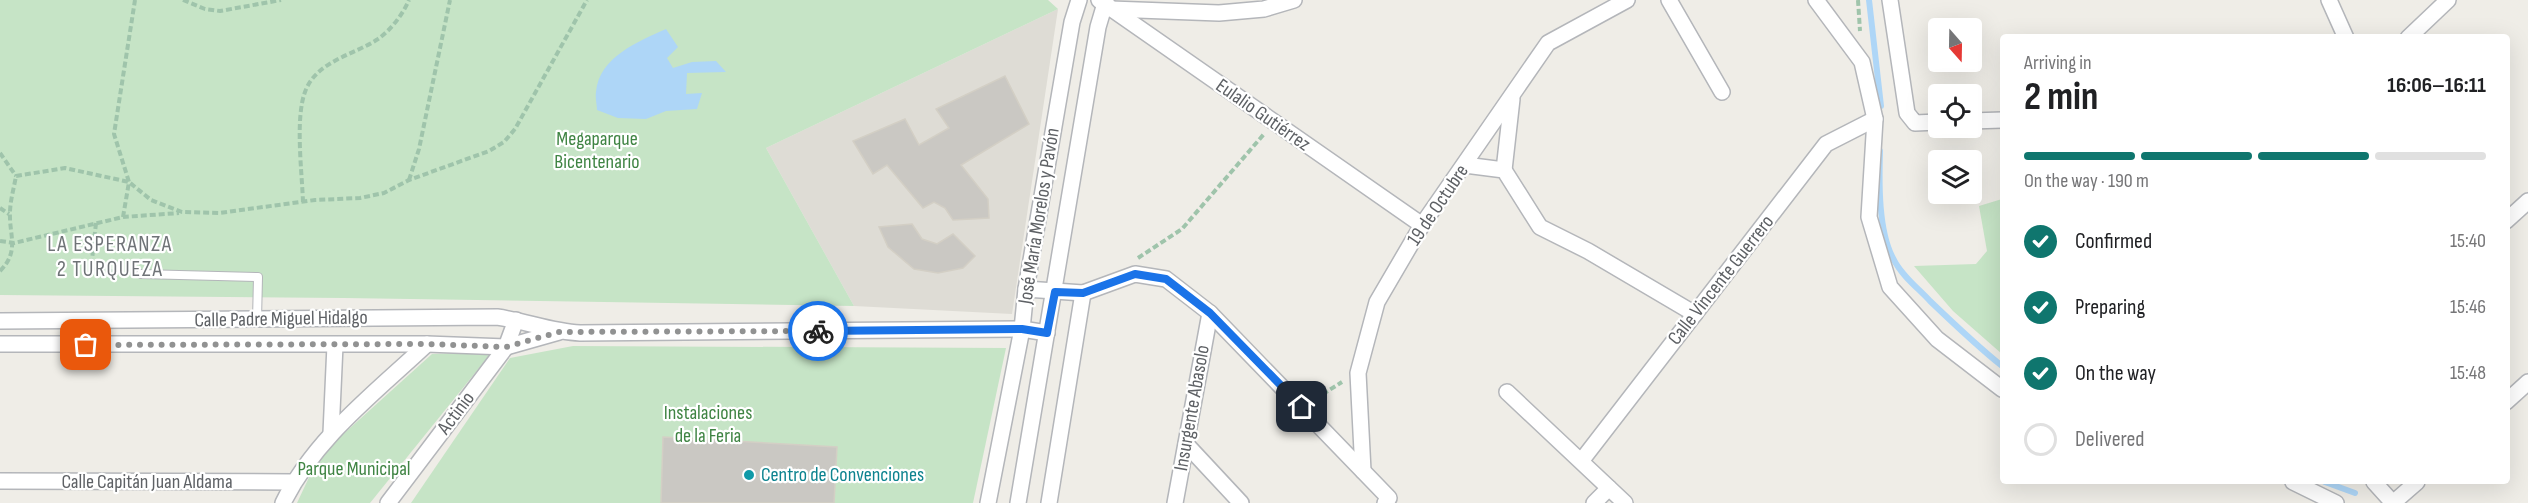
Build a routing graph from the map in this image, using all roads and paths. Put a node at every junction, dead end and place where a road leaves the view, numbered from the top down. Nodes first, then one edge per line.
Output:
1 (135, 0) edge
2 (183, 0) edge
3 (281, 0) edge
4 (409, 0) edge
5 (450, 0) edge
6 (587, 0) edge
7 (1078, 0) edge
8 (1294, 0) edge
9 (1627, 0) edge
10 (1668, 0) edge
11 (1815, 0) edge
12 (1890, 0) edge
13 (2329, 0) edge
14 (2448, 0) edge
15 (1105, 3) edge
16 (2344, 34) edge
17 (2412, 34) edge
18 (1722, 92) dead end
19 (1512, 96) junction
20 (1875, 119) junction
21 (2000, 120) edge
22 (1982, 121) edge
23 (1928, 122) edge
24 (1275, 123) junction
25 (0, 153) edge
26 (1465, 165) junction
27 (1504, 170) junction
28 (16, 176) junction
29 (409, 180) junction
30 (129, 182) junction
31 (2528, 201) edge
32 (303, 202) junction
33 (0, 208) edge
34 (182, 213) junction
35 (9, 214) junction
36 (123, 217) junction
37 (2510, 217) edge
38 (96, 224) junction
39 (1422, 225) junction
40 (0, 241) edge
41 (14, 243) junction
42 (1132, 261) dead end
43 (0, 272) edge
44 (141, 274) joint
45 (1026, 289) junction
46 (1055, 292) junction
47 (1083, 293) junction
48 (1210, 313) junction
49 (1695, 314) junction
50 (257, 320) junction
51 (516, 320) junction
52 (0, 321) edge
53 (64, 322) junction
54 (1022, 329) junction
55 (559, 332) junction
56 (1047, 333) junction
57 (0, 344) edge
58 (428, 344) junction
59 (63, 345) junction
60 (335, 345) junction
61 (506, 347) junction
62 (1358, 373) junction
63 (2528, 382) edge
64 (2000, 387) edge
65 (1507, 392) dead end
66 (2510, 398) edge
67 (1302, 407) junction
68 (332, 433) junction
69 (1186, 444) junction
70 (1582, 460) junction
71 (1363, 471) junction
72 (0, 481) edge
73 (293, 482) junction
74 (2297, 484) edge
75 (2376, 484) edge
76 (2415, 484) edge
77 (1609, 488) junction
78 (1387, 500) edge
79 (283, 503) edge
80 (387, 503) edge
81 (988, 503) edge
82 (1018, 503) edge
83 (1048, 503) edge
84 (1175, 503) edge
85 (1241, 503) edge
86 (1594, 503) edge
87 (1625, 503) edge
88 (2336, 503) edge
89 (2393, 503) edge

1 - 30 path
2 - 3 path
4 - 32 path
5 - 29 path
6 - 29 path
7 - 45 street, José María Morelos y Pavón
8 - 15 street
9 - 19 street, 19 de Octubre
10 - 18 street
11 - 20 street
12 - 23 street
13 - 16 street
14 - 17 street
15 - 24 street, Eulalio Gutiérrez
15 - 46 street, José María Morelos y Pavón
19 - 26 street, 19 de Octubre
19 - 27 street
20 - 49 street, Calle Vincente Guerrero
20 - 64 street
21 - 22 street
24 - 39 street, Eulalio Gutiérrez
24 - 42 path
25 - 28 path
26 - 27 street
26 - 39 street, 19 de Octubre
27 - 49 street
28 - 30 path
28 - 35 path
29 - 32 path
30 - 34 path
30 - 36 path
31 - 37 street
32 - 34 path
33 - 35 path
34 - 36 path
35 - 41 path
36 - 38 path
38 - 41 path
38 - 44 path
39 - 62 street, 19 de Octubre
40 - 41 path
41 - 43 path
44 - 50 lane
45 - 46 street
45 - 54 street, José María Morelos y Pavón
46 - 47 street
46 - 56 street, José María Morelos y Pavón
47 - 48 street
47 - 83 street
48 - 67 street
48 - 69 street, Insurgente Abasolo
49 - 70 street, Calle Vincente Guerrero
50 - 51 street, Calle Padre Miguel Hidalgo
50 - 53 street, Calle Padre Miguel Hidalgo
51 - 55 street, Calle Padre Miguel Hidalgo
51 - 61 street, Actinio
52 - 53 street, Calle Padre Miguel Hidalgo
53 - 59 street
54 - 55 street, Calle Padre Miguel Hidalgo
54 - 56 street, Calle Padre Miguel Hidalgo
54 - 81 street, José María Morelos y Pavón
55 - 61 street, Calle Padre Miguel Hidalgo
56 - 82 street, José María Morelos y Pavón
57 - 59 street, Calle Padre Miguel Hidalgo
58 - 60 street, Calle Padre Miguel Hidalgo
58 - 61 street, Calle Padre Miguel Hidalgo
58 - 68 street
59 - 60 street, Calle Padre Miguel Hidalgo
60 - 68 street
61 - 80 street, Actinio
62 - 67 path
62 - 71 street, 19 de Octubre
63 - 66 street
65 - 70 street
67 - 71 street
68 - 73 street
69 - 84 street, Insurgente Abasolo
69 - 85 street
70 - 77 street
71 - 78 street
72 - 73 street, Calle Capitán Juan Aldama
73 - 79 street
74 - 88 street
75 - 89 street
76 - 89 street
77 - 86 street
77 - 87 street

